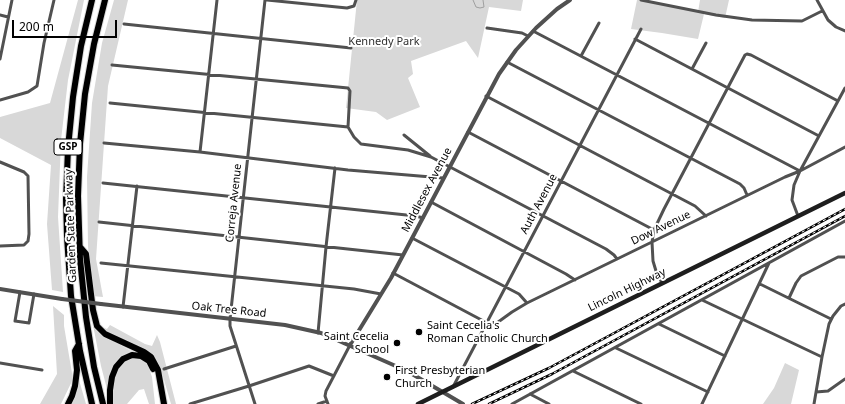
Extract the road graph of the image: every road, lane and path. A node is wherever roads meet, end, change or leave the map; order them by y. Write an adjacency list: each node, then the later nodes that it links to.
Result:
1 (12, 0): 15 (street)
2 (54, 0): 39 (street)
3 (87, 0): 13 (highway)
4 (92, 0): 13 (highway, Garden State Parkway / GSP)
5 (105, 0): 83 (highway, Garden State Parkway / GSP)
6 (217, 0): 22 (street)
7 (266, 0): 8 (street); 24 (street, Correja Avenue)
8 (356, 0)
9 (641, 0): 12 (street)
10 (817, 0): 12 (street)
11 (567, 1): 20 (street, Middlesex Avenue)
12 (822, 11): 21 (street)
13 (89, 12): 114 (highway, Garden State Parkway / GSP)
14 (0, 15): 15 (street)
15 (8, 17): 29 (street)
16 (599, 23): 28 (street)
17 (124, 24): 22 (street)
18 (487, 28): 23 (street)
19 (640, 29): 25 (street, Auth Avenue)
20 (533, 31): 23 (street, Middlesex Avenue); 28 (street)
21 (845, 31)
22 (213, 35): 24 (street); 34 (street)
23 (528, 36): 30 (street, Middlesex Avenue)
24 (261, 39): 27 (street); 35 (street, Correja Avenue)
25 (635, 39): 32 (street); 33 (street, Auth Avenue)
26 (706, 43): 32 (street)
27 (351, 48)
28 (581, 56): 33 (street)
29 (0, 58)
30 (507, 62): 38 (street, Middlesex Avenue); 42 (street)
31 (112, 65): 34 (street)
32 (692, 69): 36 (street)
33 (617, 74): 42 (street, Auth Avenue); 45 (street)
34 (209, 75): 35 (street); 43 (street)
35 (256, 79): 44 (street, Correja Avenue); 46 (street)
36 (727, 88): 40 (street); 45 (street); 49 (street)
37 (845, 88): 40 (street)
38 (486, 96): 47 (street, Middlesex Avenue); 51 (street)
39 (0, 100)
40 (838, 101): 49 (street)
41 (110, 103): 43 (street)
42 (598, 110): 51 (street, Auth Avenue); 56 (street)
43 (204, 113): 44 (street); 53 (street)
44 (252, 118): 46 (street); 55 (street, Correja Avenue)
45 (709, 123): 56 (street); 60 (street)
46 (348, 127): 54 (street)
47 (468, 132): 58 (street, Middlesex Avenue); 62 (street)
48 (404, 135): 54 (street)
49 (819, 136): 60 (street)
50 (104, 143): 53 (street)
51 (579, 145): 62 (street, Auth Avenue); 66 (street)
52 (845, 147): 60 (street, Dow Avenue)
53 (200, 152): 55 (street)
54 (431, 157): 58 (street)
55 (248, 158): 59 (street); 68 (street, Correja Avenue)
56 (690, 158): 66 (street); 67 (street)
57 (0, 162): 82 (street)
58 (450, 167): 61 (street, Middlesex Avenue); 71 (street)
59 (336, 168): 61 (street); 70 (street)
60 (800, 171): 67 (street, Dow Avenue); 73 (street)
61 (443, 178): 69 (street, Middlesex Avenue)
62 (561, 180): 71 (street, Auth Avenue); 78 (street)
63 (103, 183): 64 (street)
64 (137, 186): 68 (street); 77 (street)
65 (845, 193): 73 (main road, Lincoln Highway)
66 (671, 194): 72 (street); 78 (street)
67 (747, 195): 72 (street, Dow Avenue)
68 (244, 198): 70 (street); 79 (street, Correja Avenue)
69 (431, 202): 74 (street, Middlesex Avenue); 85 (street)
70 (331, 207): 74 (street); 84 (street)
71 (542, 216): 85 (street, Auth Avenue); 88 (street)
72 (706, 216): 81 (street, Dow Avenue)
73 (798, 216): 95 (main road, Lincoln Highway)
74 (423, 218): 80 (street, Middlesex Avenue)
75 (845, 221): 90 (street)
76 (99, 222): 77 (street)
77 (133, 226): 79 (street); 91 (street)
78 (654, 230): 81 (street)
79 (240, 238): 84 (street); 93 (street, Correja Avenue)
80 (412, 238): 86 (street, Middlesex Avenue); 98 (street)
81 (652, 242): 88 (street, Dow Avenue); 95 (street)
82 (0, 246)
83 (80, 246): 128 (highway); 137 (highway, Garden State Parkway / GSP)
84 (326, 247): 86 (street); 97 (street)
85 (524, 251): 94 (street); 98 (street, Auth Avenue)
86 (403, 255): 92 (street, Middlesex Avenue)
87 (845, 257): 103 (street)
88 (617, 259): 94 (street, Dow Avenue)
89 (101, 263): 91 (street)
90 (769, 263): 96 (street); 104 (street)
91 (129, 266): 93 (street); 107 (street)
92 (393, 273): 102 (street, Middlesex Avenue); 111 (street)
93 (235, 277): 97 (street); 109 (street, Correja Avenue)
94 (574, 280): 105 (street, Dow Avenue)
95 (662, 283): 127 (main road, Lincoln Highway)
96 (760, 284): 103 (street); 110 (street)
97 (322, 286): 102 (street); 113 (street)
98 (505, 287): 105 (street); 111 (street, Auth Avenue)
99 (0, 289): 100 (street, Oak Tree Road)
100 (20, 292): 101 (street, Oak Tree Road); 101 (street)
101 (34, 294): 107 (street, Oak Tree Road, bridge)
102 (381, 294): 115 (street, Middlesex Avenue)
103 (789, 298): 108 (street)
104 (702, 300): 110 (street); 112 (street)
105 (527, 303): 111 (street, Dow Avenue)
106 (845, 304): 108 (street)
107 (123, 307): 109 (street, Oak Tree Road)
108 (831, 318): 119 (street)
109 (230, 319): 113 (street, Oak Tree Road); 116 (street, Correja Avenue)
110 (743, 320): 118 (street); 119 (street)
111 (486, 322): 127 (street, Auth Avenue)
112 (659, 324): 117 (street); 118 (street)
113 (318, 333): 115 (street, Oak Tree Road)
114 (79, 344): 135 (highway); 136 (highway)
115 (350, 345): 124 (street, Middlesex Avenue); 129 (street, Oak Tree Road)
116 (236, 346): 121 (street); 126 (street, Correja Avenue)
117 (616, 348): 123 (street); 130 (street)
118 (725, 356): 130 (street)
119 (822, 357): 131 (street)
120 (0, 363): 122 (street)
121 (164, 369)
122 (42, 370)
123 (573, 371): 132 (street); 147 (street)
124 (334, 376): 126 (street); 134 (street, Middlesex Avenue)
125 (845, 379): 131 (street)
126 (250, 386): 140 (street); 141 (street, Correja Avenue)
127 (453, 387): 129 (main road, Lincoln Highway)
128 (160, 388): 138 (highway); 139 (highway)
129 (443, 392): 143 (main road, Lincoln Highway); 144 (street, Oak Tree Road)
130 (708, 392): 148 (street)
131 (816, 392): 133 (street)
132 (530, 394): 145 (street); 146 (street)
133 (814, 402)
134 (327, 403): 142 (street)
135 (68, 404)
136 (92, 404)
137 (103, 404)
138 (110, 404)
139 (164, 404)
140 (190, 404)
141 (255, 404)
142 (318, 404)
143 (418, 404)
144 (463, 404)
145 (512, 404)
146 (549, 404)
147 (641, 404)
148 (702, 404)

